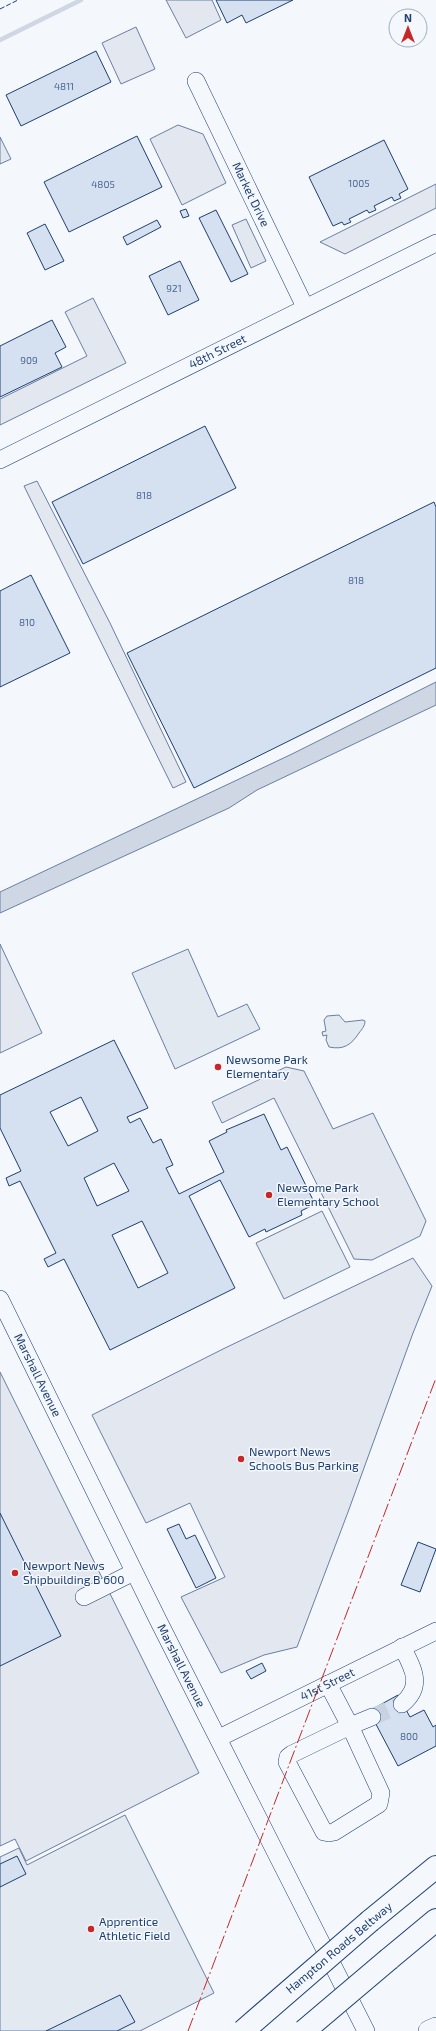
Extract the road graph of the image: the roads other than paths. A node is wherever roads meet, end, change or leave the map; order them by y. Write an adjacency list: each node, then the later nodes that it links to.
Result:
1 (196, 82): 3 (street, Market Drive)
2 (436, 243): 3 (street, 48th Street)
3 (306, 307): 4 (street, 48th Street)
4 (0, 460)
5 (0, 1299): 6 (street, Marshall Avenue)
6 (134, 1572): 7 (street); 14 (street, Marshall Avenue)
7 (84, 1597)
8 (436, 1631): 9 (street, 41st Street)
9 (402, 1647): 10 (street, 41st Street); 11 (street)
10 (328, 1684): 13 (street); 14 (street, 41st Street)
11 (402, 1704)
12 (372, 1717): 13 (street)
13 (350, 1726): 13 (street)
14 (219, 1738): 20 (street, Marshall Avenue)
15 (436, 1867): 18 (highway, Hampton Roads Beltway, bridge)
16 (436, 1920): 19 (highway, bridge)
17 (436, 2028): 21 (main road)
18 (243, 2031)
19 (304, 2031)
20 (366, 2031)
21 (429, 2031)

